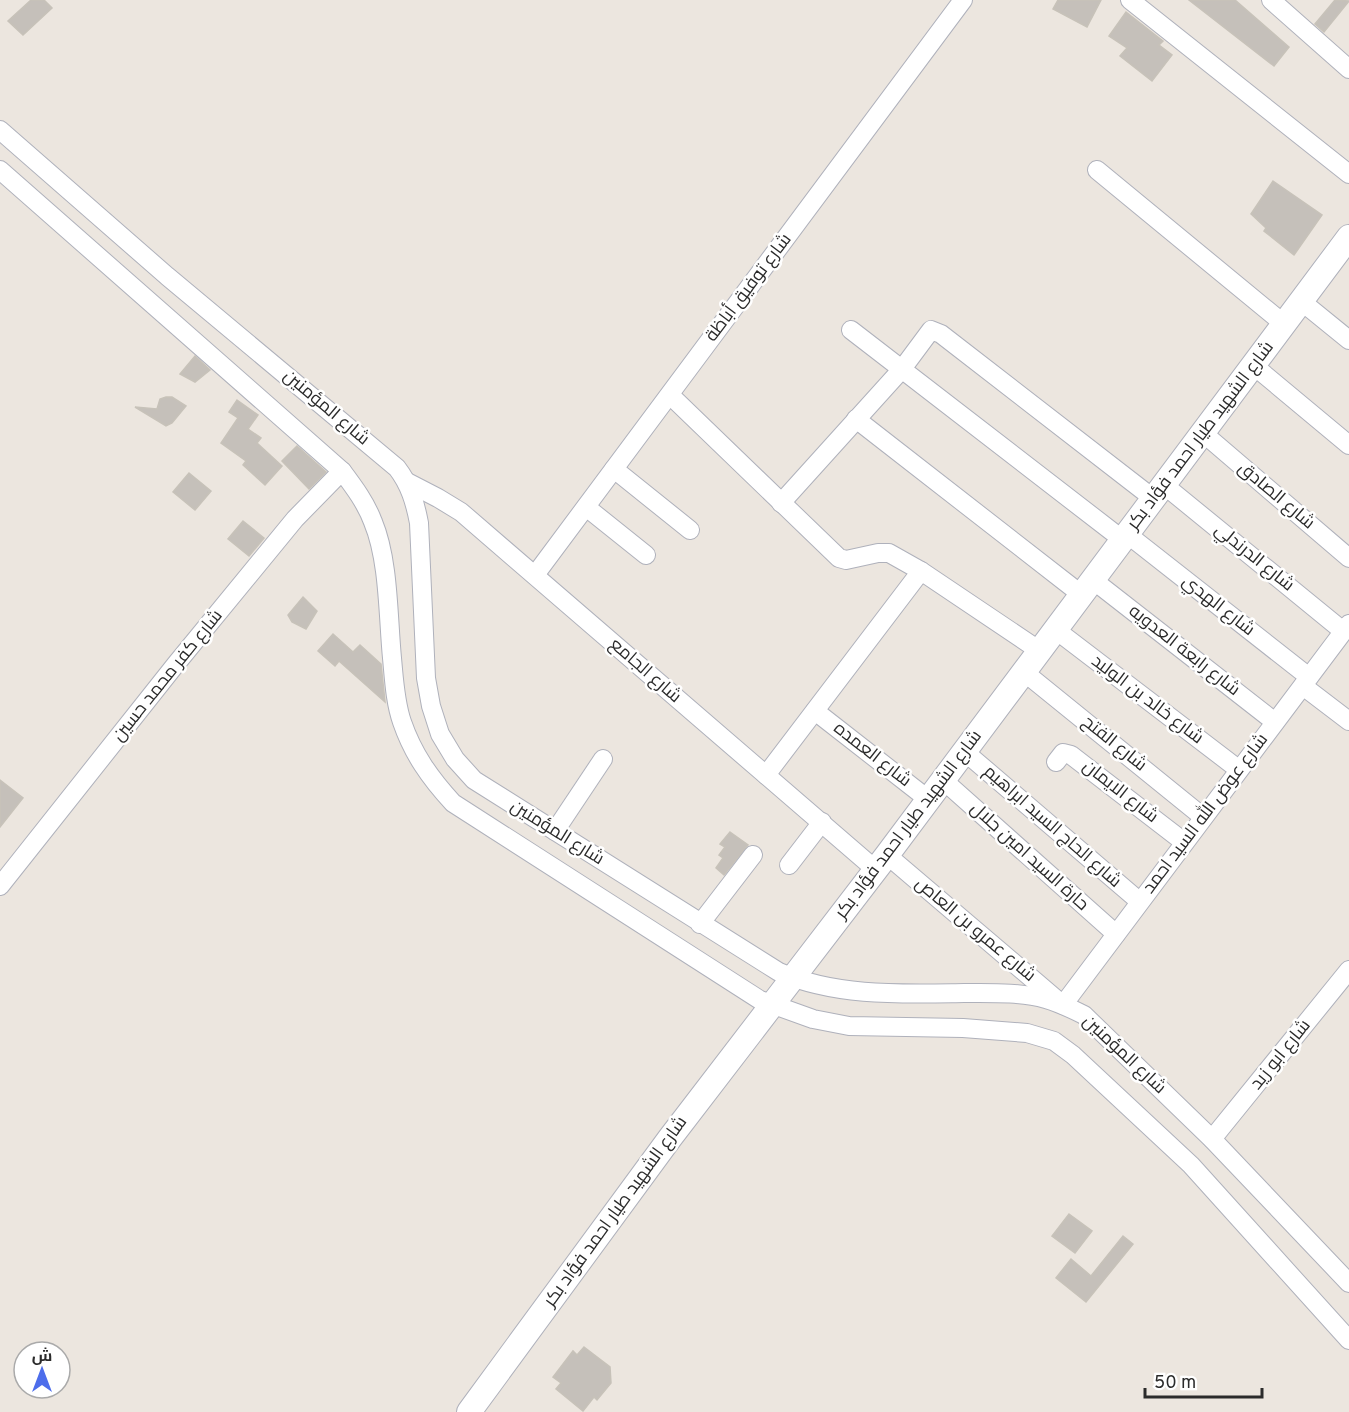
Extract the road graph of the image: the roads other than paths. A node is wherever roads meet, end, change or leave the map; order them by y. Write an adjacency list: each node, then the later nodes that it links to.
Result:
1 (963, 0): 16 (street, شارع توفيق أباظة)
2 (1130, 0): 8 (street)
3 (1270, 0): 4 (street)
4 (1349, 69)
5 (0, 130): 22 (street, شارع المؤمنين)
6 (0, 170): 21 (street, شارع المؤمنين)
7 (1097, 170): 11 (street)
8 (1349, 174)
9 (1346, 249): 10 (street, شارع الشهيد طيار احمد فؤاد بكر)
10 (1301, 301): 11 (street, شارع الشهيد طيار احمد فؤاد بكر); 13 (street)
11 (1284, 324): 14 (street, شارع الشهيد طيار احمد فؤاد بكر)
12 (851, 330): 15 (street, شارع الهدي)
13 (1349, 340)
14 (1253, 365): 18 (street, شارع الشهيد طيار احمد فؤاد بكر); 19 (street)
15 (902, 369): 17 (street, شارع الدرندلي); 23 (street, شارع الدرندلي); 27 (street, شارع الهدي)
16 (670, 395): 20 (street, شارع توفيق أباظة); 24 (street)
17 (856, 419): 24 (street, شارع الدرندلي); 32 (street, شارع رابعة العدويه)
18 (1203, 433): 23 (street, شارع الشهيد طيار احمد فؤاد بكر); 29 (street, شارع الصادق)
19 (1349, 445)
20 (614, 469): 25 (street, شارع توفيق أباظة); 26 (street)
21 (342, 471): 55 (street, شارع كفر محمد حسين); 61 (street, شارع المؤمنين)
22 (407, 482): 31 (street, شارع الجامع); 50 (street, شارع المؤمنين)
23 (1159, 492): 27 (street, شارع الشهيد طيار احمد فؤاد بكر); 33 (street, شارع الدرندلي)
24 (781, 503): 30 (street)
25 (586, 507): 28 (street); 31 (street, شارع توفيق أباظة)
26 (690, 530)
27 (1125, 537): 32 (street, شارع الشهيد طيار احمد فؤاد بكر); 37 (street, شارع الهدي)
28 (646, 555)
29 (1349, 558)
30 (921, 571): 35 (street); 38 (street)
31 (535, 575): 45 (street, شارع الجامع)
32 (1087, 588): 34 (street, شارع الشهيد طيار احمد فؤاد بكر); 40 (street, شارع رابعة العدويه)
33 (1346, 627): 37 (street, شارع عوض الله السيد احمد)
34 (1056, 630): 35 (street, شارع الشهيد طيار احمد فؤاد بكر); 44 (street, شارع خالد بن الوليد)
35 (1040, 651): 36 (street, شارع الشهيد طيار احمد فؤاد بكر)
36 (1024, 672): 41 (street, شارع الشهيد طيار احمد فؤاد بكر); 48 (street, شارع الفتح)
37 (1306, 682): 39 (street, شارع الهدي); 40 (street, شارع عوض الله السيد احمد)
38 (815, 711): 45 (street); 47 (street, شارع العمده)
39 (1349, 721)
40 (1275, 722): 44 (street, شارع عوض الله السيد احمد)
41 (964, 752): 46 (street, شارع الشهيد طيار احمد فؤاد بكر); 56 (street, شارع الحاج السيد ابراهيم)
42 (603, 759): 50 (street)
43 (1056, 762): 51 (street, شارع الايمان)
44 (1238, 770): 48 (street, شارع عوض الله السيد احمد)
45 (766, 775): 49 (street, شارع الجامع)
46 (943, 780): 47 (street, شارع الشهيد طيار احمد فؤاد بكر); 58 (street, حارة السيد امين جلال)
47 (929, 800): 53 (street, شارع الشهيد طيار احمد فؤاد بكر)
48 (1203, 817): 51 (street, شارع عوض الله السيد احمد)
49 (822, 822): 53 (street, شارع الجامع); 54 (street)
50 (555, 831): 57 (street, شارع المؤمنين)
51 (1184, 842): 56 (street, شارع عوض الله السيد احمد)
52 (753, 855): 57 (street)
53 (882, 862): 60 (street, شارع الشهيد طيار احمد فؤاد بكر); 62 (street, شارع عمرو بن العاص)
54 (789, 865)
55 (0, 886)
56 (1139, 901): 58 (street, شارع عوض الله السيد احمد)
57 (700, 924): 60 (street, شارع المؤمنين)
58 (1116, 934): 62 (street, شارع عوض الله السيد احمد)
59 (1349, 970): 63 (street, شارع ابو زيد)
60 (792, 978): 61 (street, شارع الشهيد طيار احمد فؤاد بكر); 62 (street, شارع المؤمنين)
61 (771, 1005): 65 (street, شارع المؤمنين); 66 (street, شارع الشهيد طيار احمد فؤاد بكر)
62 (1063, 1005): 63 (street, شارع المؤمنين)
63 (1212, 1139): 64 (street, شارع المؤمنين)
64 (1349, 1283)
65 (1349, 1340)
66 (469, 1412)

